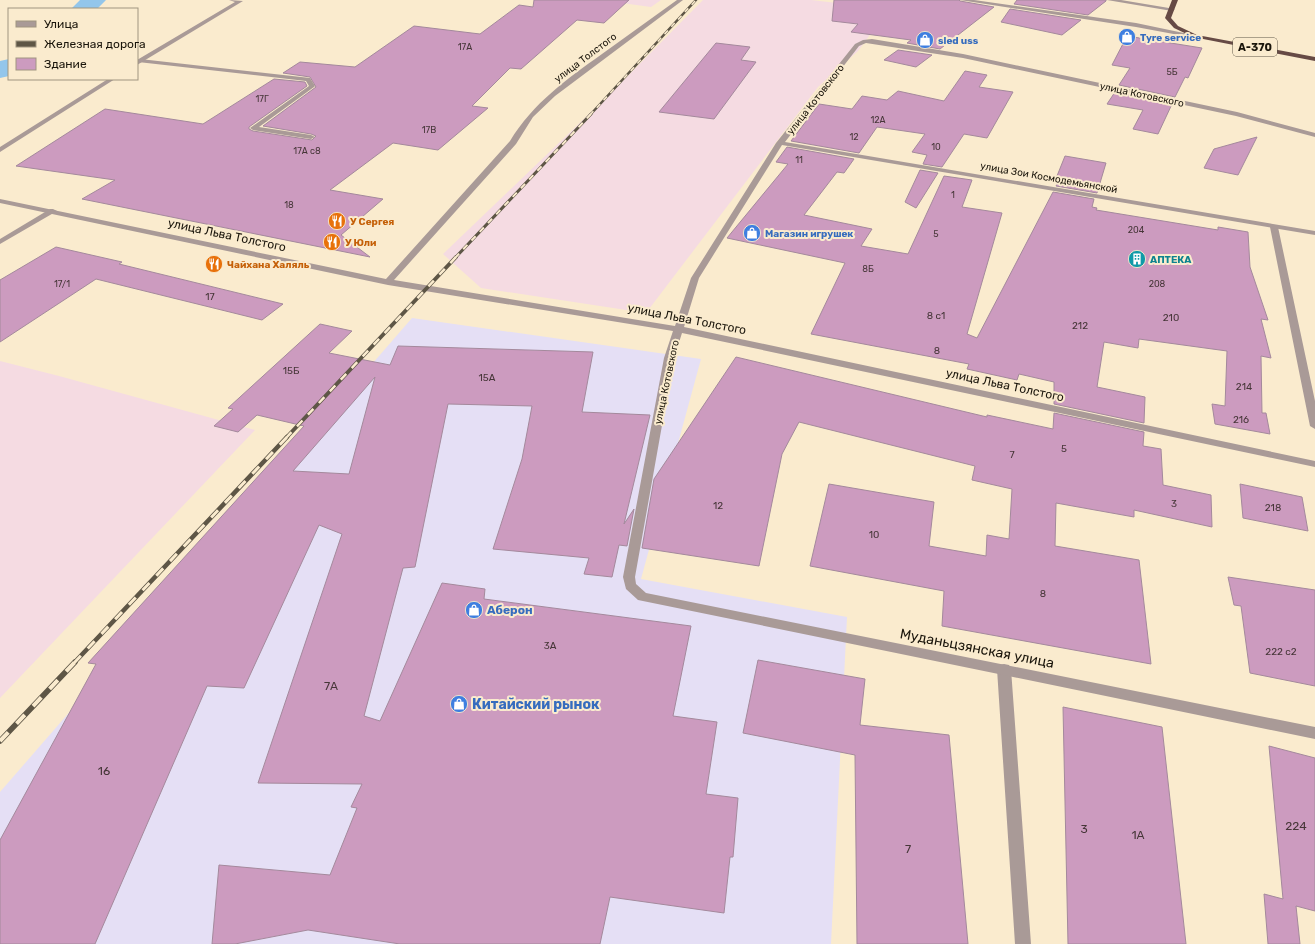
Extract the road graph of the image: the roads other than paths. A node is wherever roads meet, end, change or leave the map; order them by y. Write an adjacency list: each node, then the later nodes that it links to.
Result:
1 (232, 0): 6 (street)
2 (680, 0): 21 (street, улица Толстого)
3 (963, 0): 8 (street)
4 (1110, 0): 7 (street)
5 (1175, 0): 7 (highway, А-370)
6 (241, 1): 10 (street)
7 (1172, 10): 8 (highway, А-370)
8 (1196, 36): 9 (highway, А-370)
9 (1315, 59)
10 (139, 62): 13 (street)
11 (110, 80): 15 (street)
12 (1315, 135): 14 (street, улица Котовского)
13 (311, 137)
14 (780, 143): 18 (street, улица Зои Космодемьянской); 22 (street, улица Котовского)
15 (0, 150)
16 (0, 201): 17 (street, улица Льва Толстого)
17 (53, 211): 20 (street); 21 (street, улица Льва Толстого)
18 (1274, 226): 19 (street, улица Зои Космодемьянской); 23 (street)
19 (1315, 233)
20 (0, 242)
21 (388, 282): 22 (street, улица Льва Толстого)
22 (678, 329): 24 (street, улица Льва Толстого); 25 (street, улица Котовского)
23 (1315, 426)
24 (1315, 464)
25 (634, 590): 26 (street, Муданьцзянская улица)
26 (1004, 669): 27 (street, Муданьцзянская улица); 28 (street)
27 (1315, 733)
28 (1023, 944)

